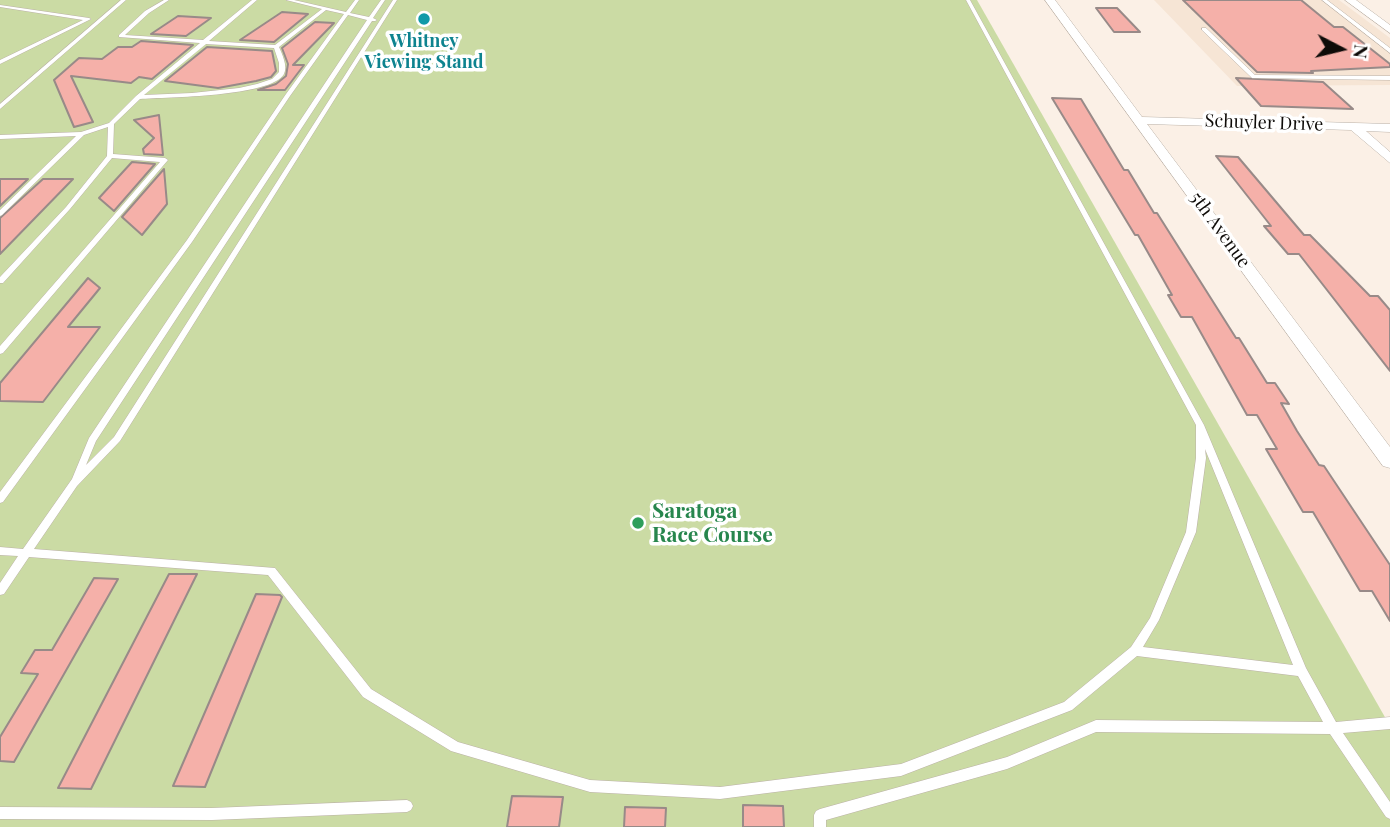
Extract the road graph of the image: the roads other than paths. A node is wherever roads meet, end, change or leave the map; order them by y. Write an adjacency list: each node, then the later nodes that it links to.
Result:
1 (124, 0): 27 (lane)
2 (167, 0): 19 (lane)
3 (255, 0): 19 (lane)
4 (288, 0): 13 (lane)
5 (357, 0): 14 (lane)
6 (383, 0): 15 (lane)
7 (395, 0): 16 (lane)
8 (968, 0): 41 (lane)
9 (1051, 0): 28 (street, 5th Avenue)
10 (1324, 0): 21 (lane)
11 (1350, 0): 18 (street)
12 (0, 6): 22 (lane)
13 (325, 9): 14 (lane); 20 (lane)
14 (347, 14): 15 (lane); 44 (lane)
15 (370, 19): 16 (lane); 25 (lane)
16 (382, 22): 26 (lane)
17 (1204, 29): 23 (lane)
18 (1390, 30)
19 (203, 42): 20 (lane); 24 (lane)
20 (276, 47): 24 (lane)
21 (1390, 51)
22 (0, 62)
23 (1390, 78)
24 (138, 97): 29 (lane)
25 (314, 104): 26 (lane); 36 (lane)
26 (329, 104): 37 (lane)
27 (0, 107)
28 (1139, 120): 30 (street, Schuyler Drive); 42 (street, 5th Avenue)
29 (111, 124): 32 (lane); 34 (lane)
30 (1354, 127): 31 (street, Schuyler Drive); 35 (street)
31 (1390, 128)
32 (82, 134): 33 (lane); 38 (lane)
33 (0, 137)
34 (110, 156): 39 (lane); 40 (lane)
35 (1390, 159)
36 (243, 212): 37 (lane); 43 (lane)
37 (261, 212): 43 (lane)
38 (0, 214)
39 (0, 281)
40 (0, 351)
41 (1200, 425): 48 (lane); 49 (lane)
42 (1390, 461)
43 (74, 483): 46 (lane)
44 (0, 499)
45 (0, 551): 46 (lane)
46 (26, 553): 47 (lane); 48 (lane)
47 (0, 591)
48 (1135, 651): 49 (lane)
49 (1301, 671): 51 (lane)
50 (1390, 723): 51 (lane)
51 (1333, 729): 54 (lane); 55 (lane)
52 (407, 806): 53 (lane)
53 (0, 813)
54 (1390, 813)
55 (820, 827)

